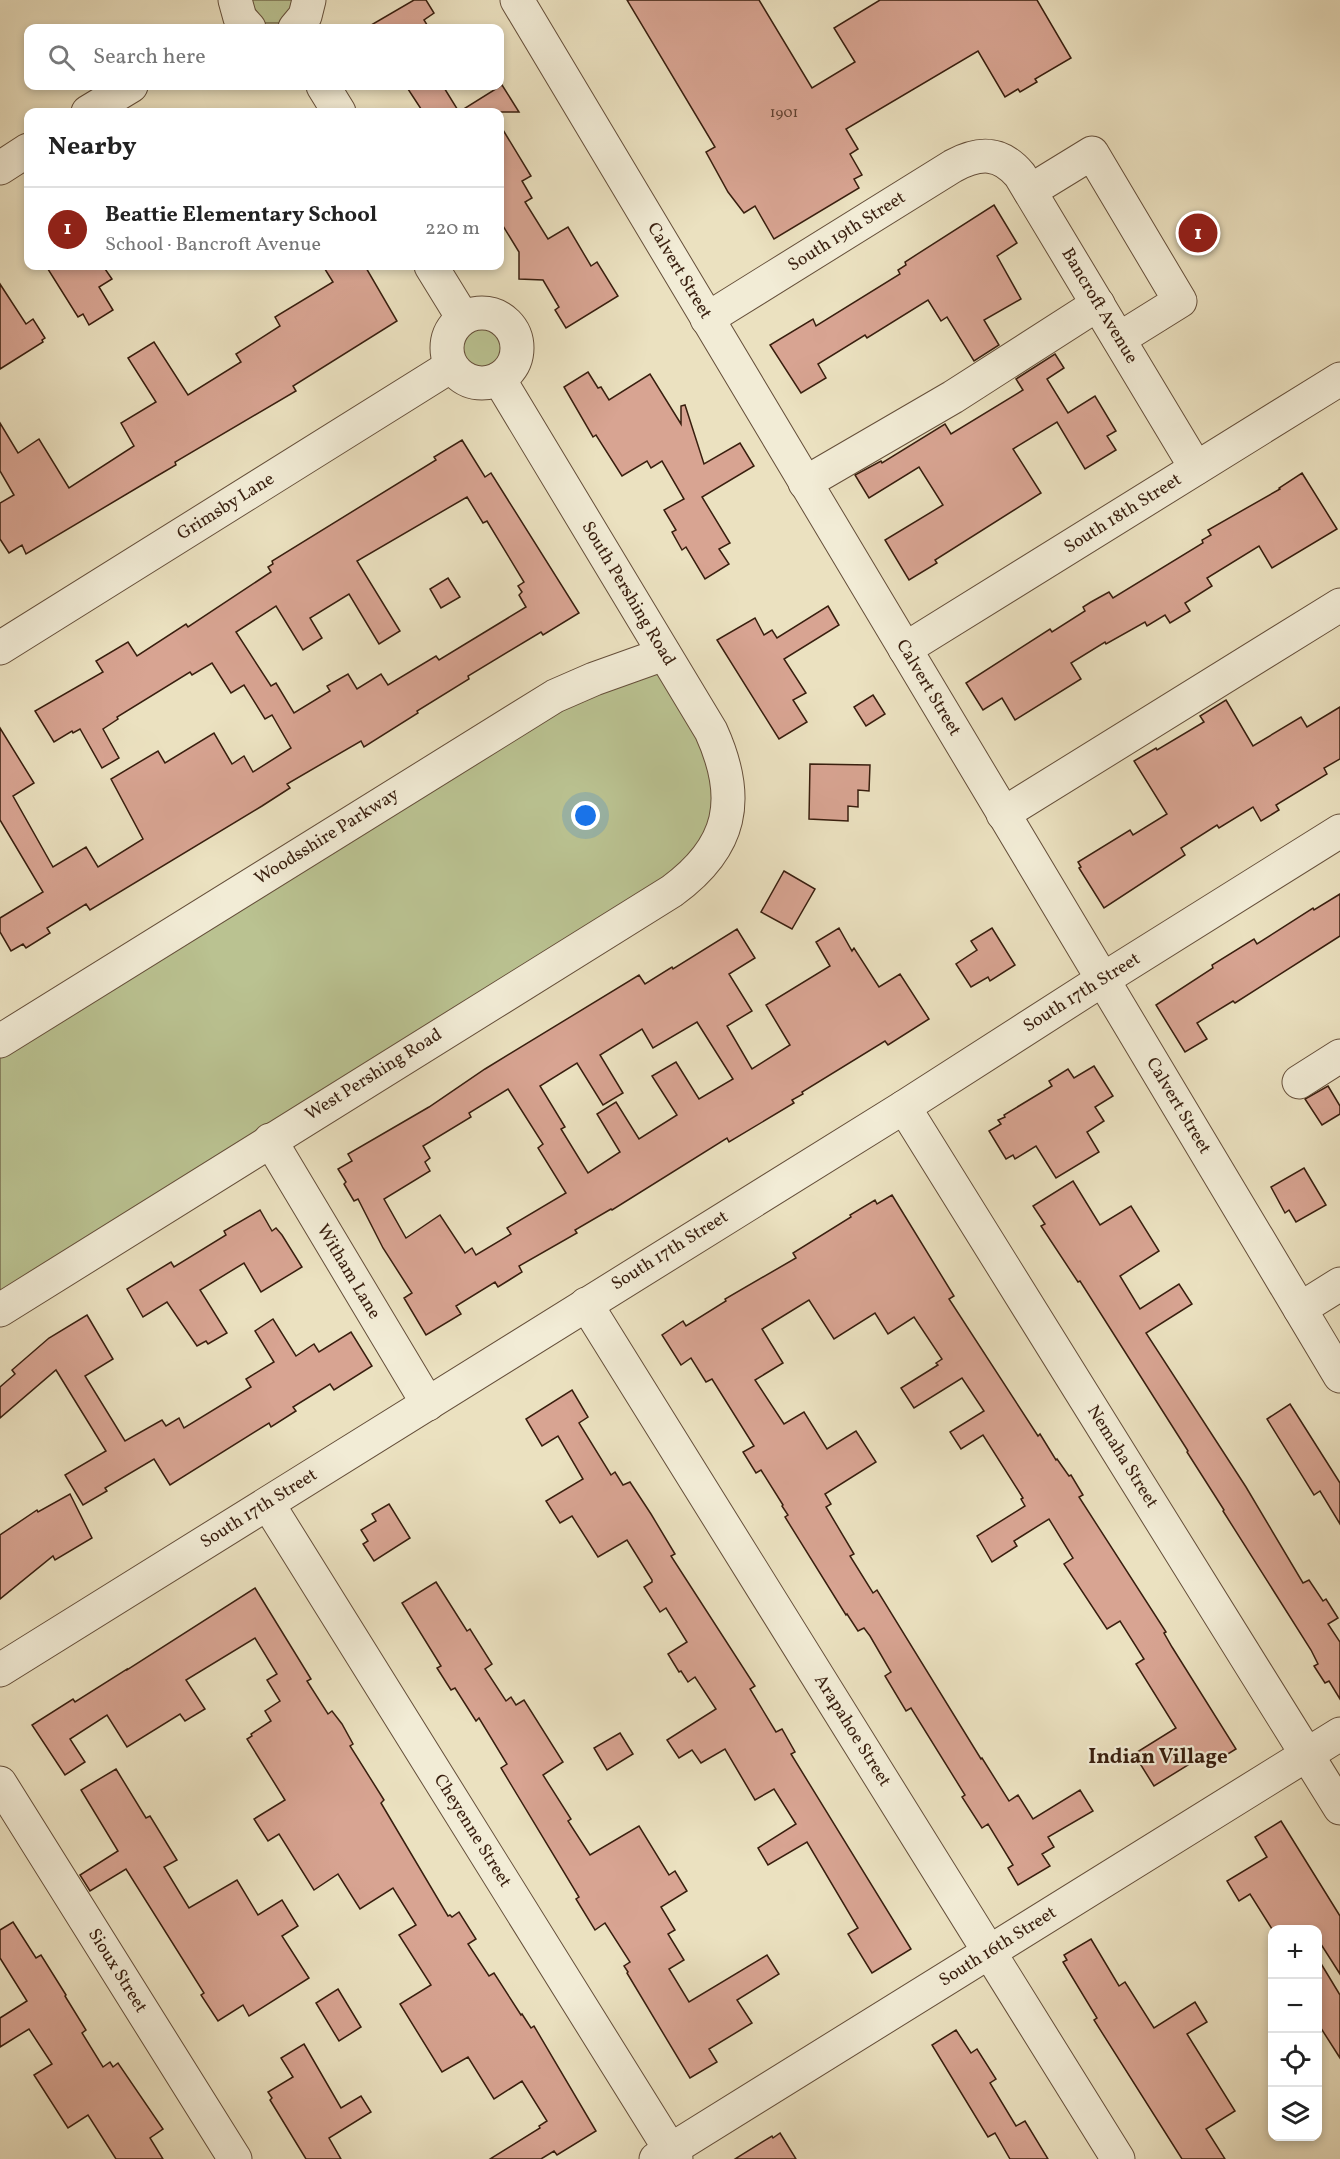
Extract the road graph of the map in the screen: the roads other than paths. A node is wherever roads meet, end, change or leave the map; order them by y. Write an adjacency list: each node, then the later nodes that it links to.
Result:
1 (309, 0): 3 (street)
2 (518, 0): 15 (street, Calvert Street)
3 (298, 24)
4 (124, 90): 6 (street)
5 (325, 90): 7 (street)
6 (95, 108)
7 (337, 108)
8 (24, 153): 10 (street)
9 (990, 156): 11 (street, Bancroft Avenue); 15 (street, South 19th Street)
10 (0, 168)
11 (1030, 191): 13 (street, Bancroft Avenue); 16 (street)
12 (433, 270): 14 (street)
13 (1098, 304): 16 (street, Bancroft Avenue); 21 (street)
14 (463, 318): 17 (street); 19 (street)
15 (708, 319): 21 (street, Calvert Street)
16 (1119, 339): 20 (street, Bancroft Avenue)
17 (451, 366): 19 (street); 23 (street, Grimsby Lane)
18 (1340, 378): 20 (street, South 18th Street)
19 (499, 379): 25 (street, South Pershing Road)
20 (1197, 468): 24 (street, South 18th Street)
21 (805, 483): 24 (street, Calvert Street)
22 (1340, 605): 26 (street)
23 (0, 648)
24 (905, 649): 26 (street, Calvert Street)
25 (664, 654): 27 (street, South Pershing Road); 30 (street, Woodsshire Parkway)
26 (1003, 814): 29 (street, Calvert Street)
27 (726, 820): 34 (street, West Pershing Road)
28 (1340, 831): 29 (street, South 17th Street)
29 (1102, 980): 33 (street, South 17th Street); 38 (street, Calvert Street)
30 (0, 1041)
31 (1340, 1056): 32 (street)
32 (1299, 1082)
33 (904, 1107): 36 (street, South 17th Street); 44 (street, Nemaha Street)
34 (270, 1140): 37 (street, West Pershing Road); 40 (street, Witham Lane)
35 (1340, 1284): 38 (street)
36 (586, 1304): 40 (street, South 17th Street); 47 (street, Arapahoe Street)
37 (0, 1310)
38 (1300, 1310): 39 (street, Calvert Street)
39 (1340, 1376)
40 (428, 1404): 41 (street, South 17th Street)
41 (268, 1504): 42 (street, South 17th Street); 48 (street, Cheyenne Street)
42 (0, 1670)
43 (1340, 1734): 44 (street, South 16th Street)
44 (1307, 1755): 46 (street, Nemaha Street); 47 (street, South 16th Street)
45 (0, 1783): 49 (street, Sioux Street)
46 (1340, 1808)
47 (989, 1952): 48 (street, South 16th Street); 50 (street, Arapahoe Street)
48 (668, 2156)
49 (235, 2159)
50 (1118, 2159)

